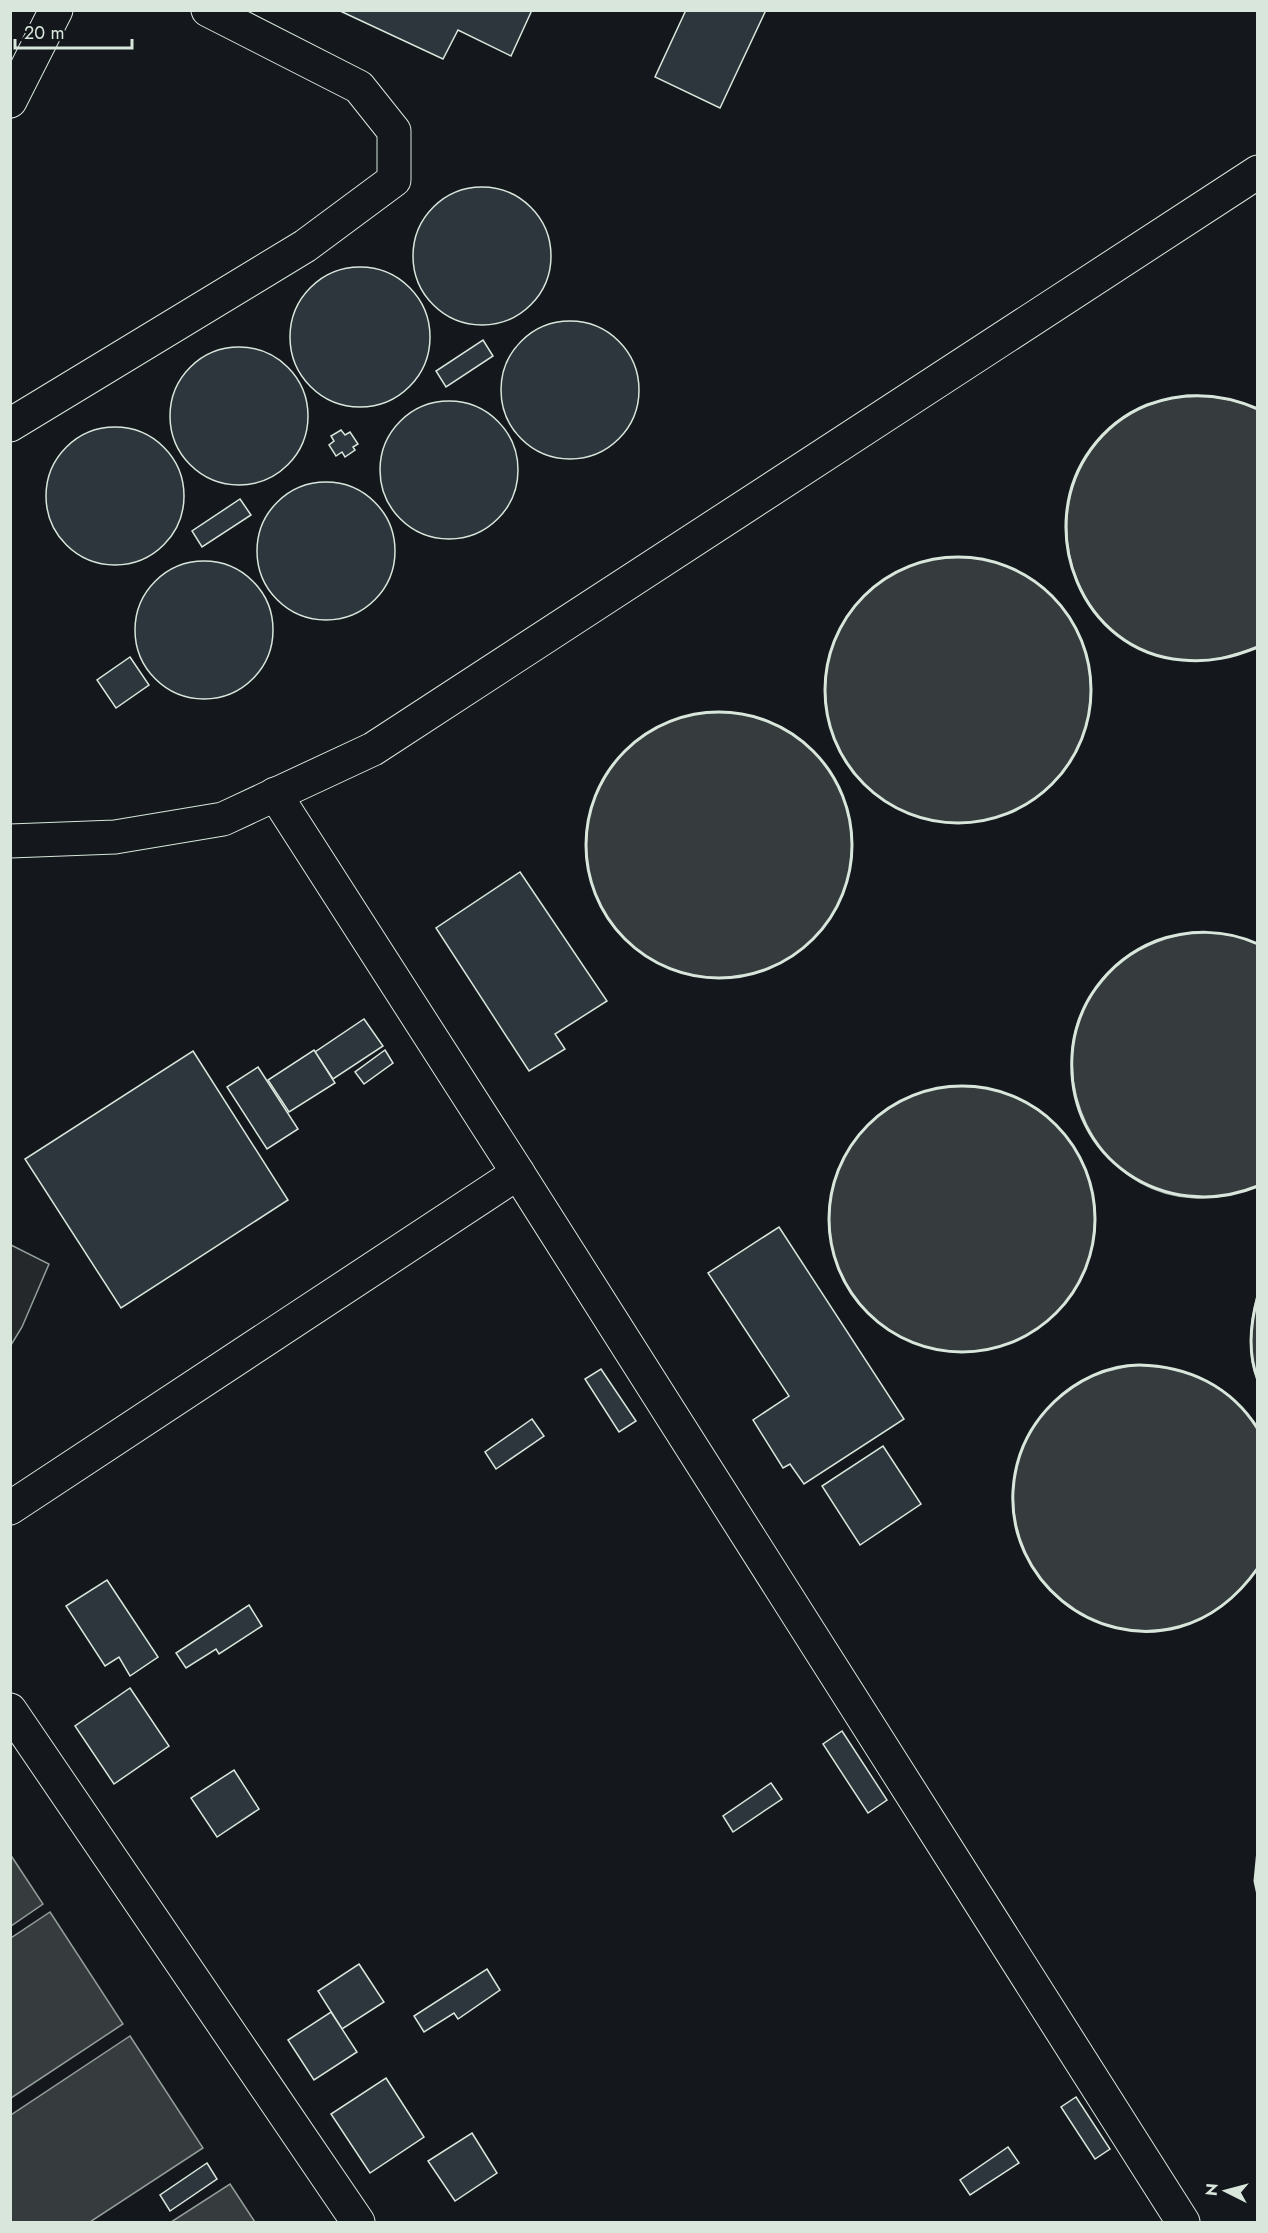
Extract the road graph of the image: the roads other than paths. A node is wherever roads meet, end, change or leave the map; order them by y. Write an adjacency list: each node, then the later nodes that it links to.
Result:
1 (56, 10): 3 (lane)
2 (208, 10): 5 (lane)
3 (10, 101)
4 (1257, 172): 6 (lane)
5 (10, 425)
6 (275, 794): 7 (lane); 8 (lane)
7 (10, 841)
8 (518, 1173): 9 (lane); 12 (lane)
9 (10, 1508)
10 (10, 1710): 11 (lane)
11 (358, 2223)
12 (1183, 2223)

